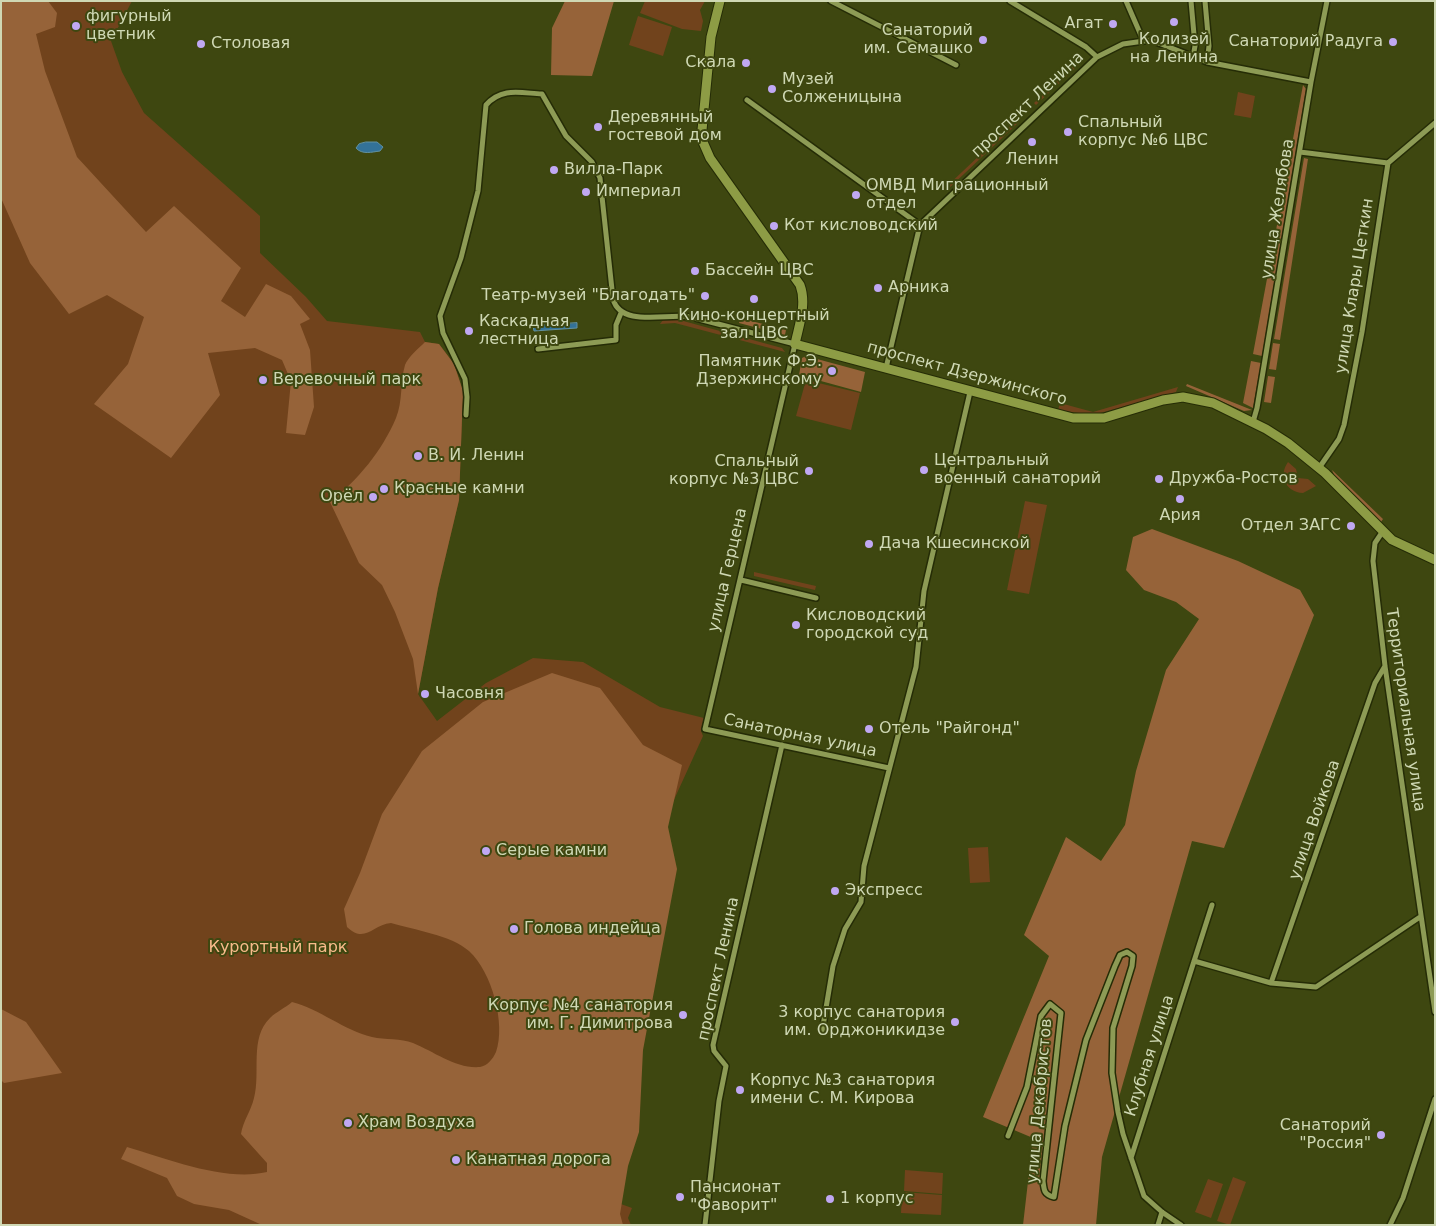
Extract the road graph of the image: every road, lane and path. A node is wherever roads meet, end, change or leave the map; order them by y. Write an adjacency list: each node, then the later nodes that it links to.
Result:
1 (720, 1): 20 (main road, улица Герцена)
2 (831, 1): 12 (street)
3 (1010, 1): 9 (street)
4 (1126, 1): 8 (street)
5 (1191, 1): 10 (street)
6 (1205, 1): 11 (street)
7 (1327, 1): 13 (street, улица Желябова)
8 (1143, 40): 9 (street, проспект Ленина); 10 (street, проспект Ленина)
9 (1097, 57): 18 (street, проспект Ленина)
10 (1193, 57): 11 (street, проспект Ленина)
11 (1206, 62): 13 (street, проспект Ленина)
12 (956, 65)
13 (1311, 82): 16 (street, улица Желябова)
14 (747, 100): 18 (street)
15 (1435, 122): 17 (street)
16 (1300, 152): 17 (street); 25 (street, улица Желябова)
17 (1388, 163): 26 (street, улица Клары Цеткин)
18 (920, 225): 22 (street)
19 (621, 313): 20 (street, проспект Дзержинского); 21 (street); 24 (street)
20 (795, 344): 22 (main road, проспект Дзержинского); 29 (street, улица Герцена)
21 (538, 349)
22 (886, 368): 23 (main road, проспект Дзержинского)
23 (970, 392): 25 (main road, проспект Дзержинского); 34 (street)
24 (466, 415)
25 (1253, 422): 26 (main road, проспект Дзержинского)
26 (1319, 468): 27 (main road, проспект Дзержинского)
27 (1383, 531): 28 (main road, проспект Дзержинского); 31 (street, Территориальная улица)
28 (1435, 560)
29 (741, 580): 30 (street); 32 (street, улица Герцена)
30 (816, 598)
31 (1385, 666): 36 (street, Территориальная улица); 38 (street, улица Войкова)
32 (705, 729): 33 (street, Санаторная улица)
33 (782, 746): 34 (street, Санаторная улица); 45 (street, проспект Ленина)
34 (889, 768): 40 (street)
35 (1212, 904): 37 (street, Клубная улица)
36 (1420, 917): 38 (street); 39 (street, Территориальная улица)
37 (1194, 962): 38 (street); 43 (street, Клубная улица)
38 (1271, 983)
39 (1435, 1012)
40 (822, 1032)
41 (1435, 1099): 48 (street)
42 (1008, 1136): 43 (street, улица Декабристов)
43 (1131, 1159): 44 (street, улица Декабристов)
44 (1162, 1212): 46 (street); 47 (street, улица Декабристов)
45 (704, 1225)
46 (1158, 1225)
47 (1181, 1225)
48 (1390, 1225)

